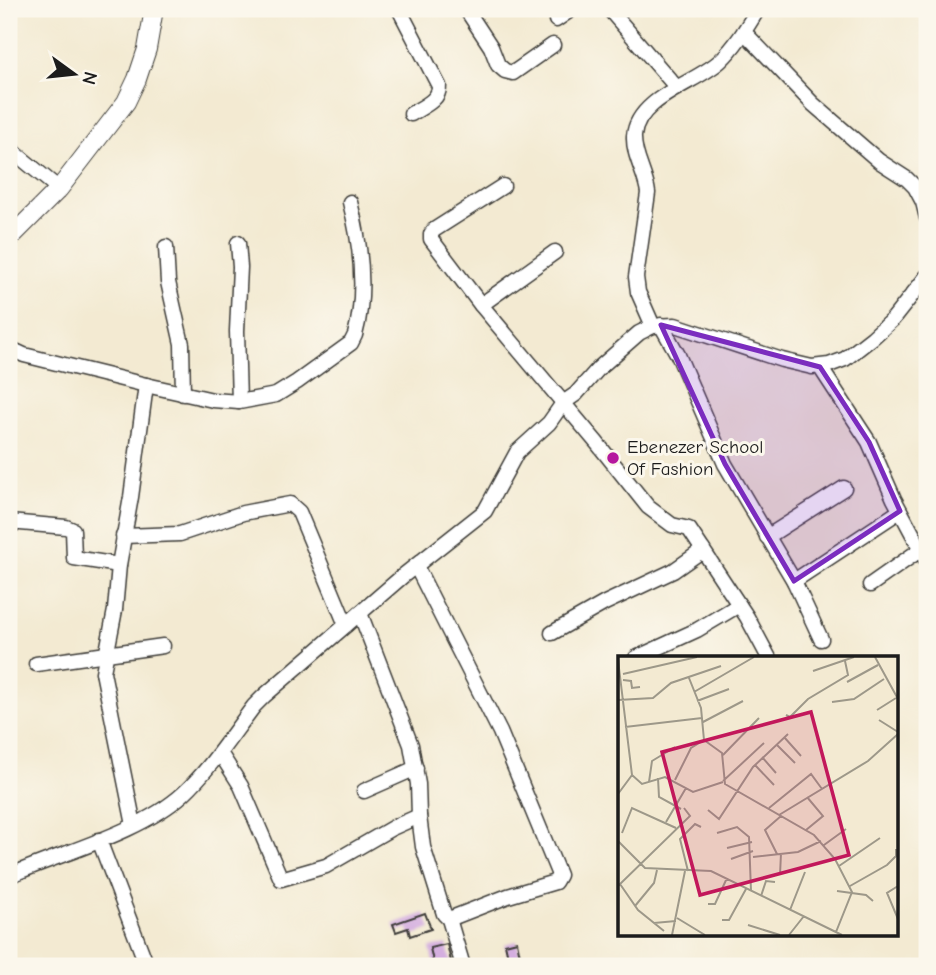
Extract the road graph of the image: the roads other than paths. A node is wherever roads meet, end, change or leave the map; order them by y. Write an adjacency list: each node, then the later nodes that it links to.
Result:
1 (154, 9): 14 (street)
2 (399, 9): 11 (street)
3 (466, 9): 9 (street)
4 (572, 9): 7 (street)
5 (609, 9): 10 (street)
6 (758, 9): 8 (street)
7 (555, 20)
8 (744, 32): 10 (street); 16 (street)
9 (553, 45)
10 (677, 88): 23 (street)
11 (411, 114)
12 (9, 148): 14 (street)
13 (503, 186): 22 (street)
14 (58, 189): 17 (street)
15 (350, 202): 28 (street)
16 (927, 218)
17 (9, 239)
18 (239, 243): 28 (street)
19 (166, 247): 27 (street)
20 (555, 252): 22 (street)
21 (927, 276): 25 (street)
22 (481, 305): 29 (street)
23 (657, 325): 25 (street); 29 (street); 34 (street)
24 (9, 348): 26 (street)
25 (820, 367): 31 (street)
26 (145, 385): 27 (street); 33 (street)
27 (183, 394): 28 (street)
28 (239, 402)
29 (563, 403): 35 (street); 38 (street)
30 (844, 488): 34 (street)
31 (900, 511): 36 (street); 39 (street)
32 (9, 522): 37 (street)
33 (123, 536): 37 (street); 43 (street)
34 (766, 537): 39 (street)
35 (703, 550): 41 (street); 44 (street)
36 (924, 556): 40 (street)
37 (119, 565): 47 (street)
38 (416, 566): 42 (street); 58 (street)
39 (794, 581): 45 (street)
40 (870, 585)
41 (739, 605): 48 (street); 49 (street)
42 (360, 612): 43 (street); 52 (street)
43 (346, 625): 51 (street)
44 (552, 633)
45 (821, 639)
46 (163, 646): 47 (street)
47 (108, 652): 50 (street); 55 (street)
48 (640, 656)
49 (765, 656)
50 (36, 664)
51 (220, 753): 54 (street); 55 (street)
52 (416, 768): 53 (street); 54 (street)
53 (364, 791)
54 (419, 816): 58 (street)
55 (134, 825): 56 (street)
56 (99, 840): 57 (street); 59 (street)
57 (9, 876)
58 (449, 919): 60 (street)
59 (147, 966)
60 (463, 966)

